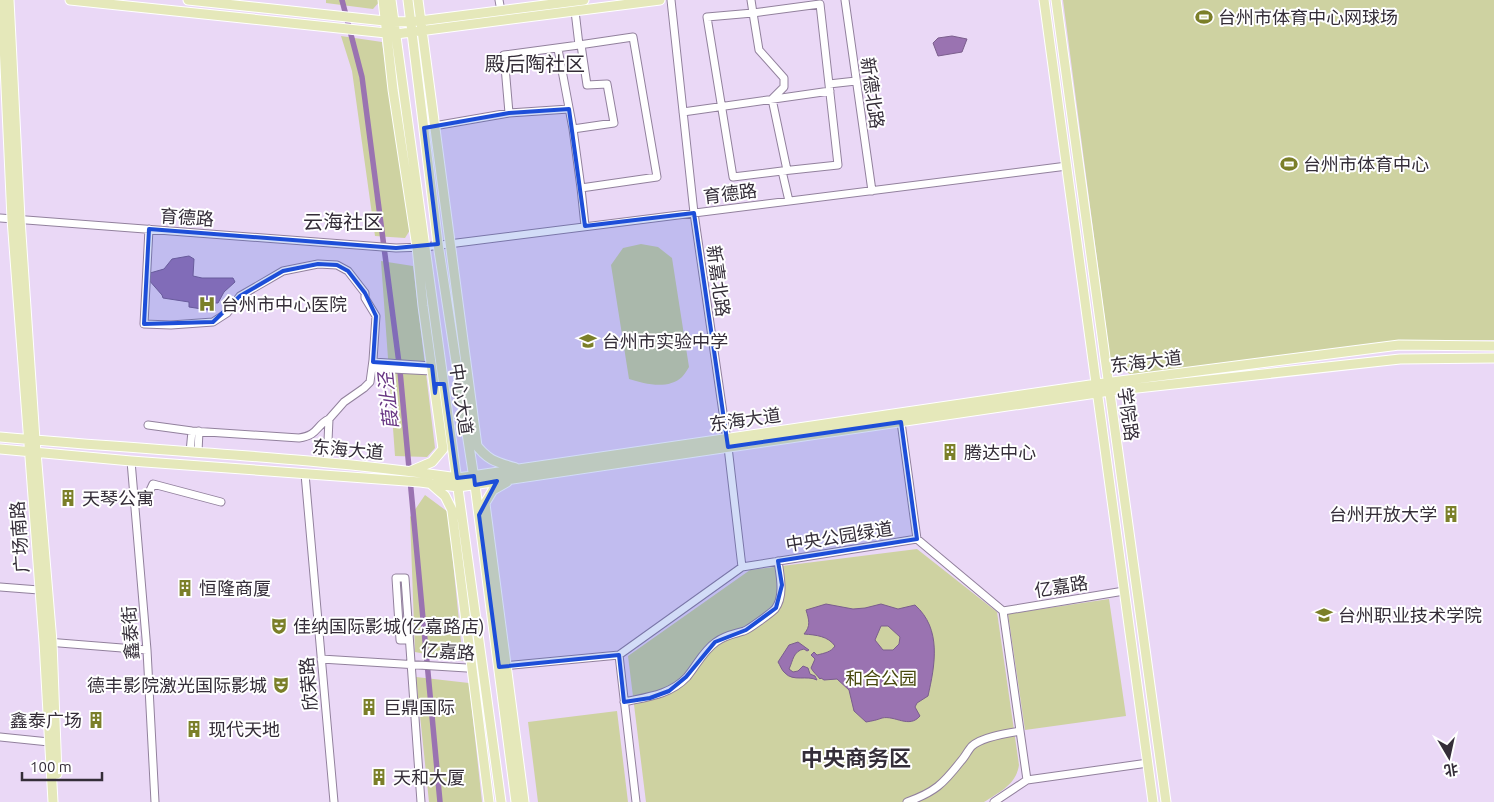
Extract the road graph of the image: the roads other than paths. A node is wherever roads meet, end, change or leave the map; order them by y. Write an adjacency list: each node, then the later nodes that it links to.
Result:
1 (2, 0): 48 (main road, 广场南路)
2 (9, 0): 48 (main road, 广场南路)
3 (70, 0): 25 (main road)
4 (188, 0): 21 (main road)
5 (383, 0): 21 (main road)
6 (391, 0): 21 (main road, 中心大道)
7 (408, 0): 22 (main road, 中心大道)
8 (418, 0): 20 (main road)
9 (499, 0): 17 (street)
10 (584, 0): 17 (main road)
11 (660, 0): 18 (main road)
12 (671, 0): 33 (street, 新嘉北路)
13 (751, 0): 19 (street)
14 (845, 0): 28 (street, 新德北路)
15 (1044, 0): 41 (main road, 学院路)
16 (1056, 0): 60 (main road, 学院路)
17 (501, 11): 20 (main road)
18 (575, 11): 23 (main road); 26 (street)
19 (752, 13): 29 (street); 30 (street); 31 (street)
20 (420, 21): 22 (main road); 23 (main road)
21 (390, 22): 22 (main road); 25 (main road, 中心大道)
22 (410, 22): 24 (main road, 中心大道)
23 (422, 31): 24 (main road); 35 (main road)
24 (412, 32): 25 (main road); 37 (main road, 中心大道)
25 (392, 34): 38 (main road); 40 (main road, 中心大道)
26 (580, 45): 27 (street); 36 (street); 43 (street)
27 (558, 49): 32 (street); 34 (street)
28 (856, 81): 29 (street); 44 (street, 新德北路)
29 (830, 88): 30 (street); 42 (street)
30 (772, 99): 31 (street); 42 (street)
31 (721, 106): 33 (street); 42 (street)
32 (569, 109): 34 (street); 36 (street)
33 (683, 112): 46 (street, 新嘉北路)
34 (509, 113): 35 (street)
35 (434, 126): 39 (main road)
36 (573, 129): 43 (street)
37 (424, 130): 39 (main road); 52 (main road, 中心大道)
38 (399, 132): 40 (main road); 53 (main road)
39 (436, 143): 51 (main road)
40 (411, 147): 53 (main road, 中心大道)
41 (1067, 166): 44 (street, 育德路); 61 (main road, 学院路)
42 (784, 170): 45 (street)
43 (581, 188): 49 (street)
44 (872, 191): 45 (street, 育德路)
45 (788, 201): 46 (street, 育德路)
46 (694, 213): 49 (street, 育德路); 70 (street, 新嘉北路)
47 (0, 218): 48 (street, 育德路)
48 (16, 219): 50 (street, 育德路); 69 (main road, 广场南路)
49 (585, 226): 51 (street, 育德路)
50 (149, 229): 53 (street, 育德路); 57 (street)
51 (449, 243): 52 (street, 育德路); 59 (main road)
52 (438, 244): 53 (street, 育德路); 59 (main road, 中心大道)
53 (421, 247): 55 (main road, 中心大道); 58 (main road)
54 (1494, 346): 60 (main road, 东海大道)
55 (440, 357): 62 (main road); 82 (main road, 中心大道)
56 (1494, 358): 60 (main road, 东海大道)
57 (372, 365): 58 (street); 63 (street)
58 (432, 368): 62 (main road)
59 (462, 371): 64 (main road, 中心大道); 71 (main road)
60 (1109, 386): 61 (main road, 东海大道); 124 (main road, 学院路)
61 (1097, 388): 65 (main road, 东海大道); 70 (main road, 东海大道); 94 (main road, 学院路)
62 (435, 392): 77 (main road)
63 (329, 419): 67 (street); 76 (street)
64 (465, 420): 71 (main road); 80 (main road, 中心大道)
65 (901, 422): 70 (main road, 东海大道); 89 (street)
66 (148, 425): 67 (street)
67 (195, 431): 74 (street)
68 (0, 437): 69 (main road, 东海大道)
69 (31, 440): 73 (main road, 广场南路); 74 (main road, 东海大道)
70 (727, 443): 79 (main road, 东海大道); 91 (street, 新嘉北路)
71 (477, 446): 79 (main road)
72 (0, 449): 73 (main road, 东海大道)
73 (32, 452): 75 (main road, 东海大道); 93 (main road, 广场南路); 97 (main road, 广场南路)
74 (194, 452): 76 (main road, 东海大道)
75 (131, 461): 78 (main road, 东海大道); 83 (street, 鑫泰街)
76 (327, 463): 77 (main road, 东海大道)
77 (411, 471): 82 (main road, 东海大道)
78 (305, 474): 81 (main road, 东海大道); 100 (street, 欣荣路)
79 (518, 474): 80 (main road, 东海大道); 85 (main road)
80 (474, 480): 82 (main road, 东海大道); 87 (main road, 中心大道)
81 (425, 482): 82 (main road, 东海大道); 86 (main road)
82 (457, 483): 88 (main road, 中心大道)
83 (134, 501): 84 (street); 98 (street, 鑫泰街)
84 (221, 502)
85 (485, 504): 87 (main road); 102 (main road)
86 (452, 510): 88 (main road); 103 (main road)
87 (479, 515): 102 (main road, 中心大道)
88 (464, 532): 104 (main road, 中心大道)
89 (917, 539): 90 (street, 中央公园绿道); 95 (street, 中央公园绿道)
90 (778, 561): 91 (street, 中央公园绿道); 105 (street)
91 (742, 567): 99 (street, 中央公园绿道)
92 (0, 587): 93 (street)
93 (39, 590): 97 (main road, 广场南路)
94 (1124, 592): 95 (street, 亿嘉路); 109 (main road, 学院路)
95 (1003, 611): 106 (street)
96 (408, 640): 96 (street); 101 (street)
97 (48, 642): 98 (street); 108 (main road, 广场南路); 112 (main road, 广场南路)
98 (147, 650): 113 (street, 鑫泰街)
99 (619, 655): 102 (street); 105 (street)
100 (321, 658): 101 (street, 亿嘉路); 114 (street, 欣荣路)
101 (410, 664): 103 (street, 亿嘉路); 115 (street)
102 (502, 666): 118 (main road, 中心大道); 119 (main road)
103 (471, 668): 104 (street, 亿嘉路); 116 (main road)
104 (483, 669): 117 (main road, 中心大道)
105 (624, 702): 120 (street)
106 (1020, 731): 110 (street); 121 (street)
107 (0, 737): 108 (street)
108 (49, 742): 111 (main road, 广场南路)
109 (1148, 763): 110 (street); 123 (main road, 学院路)
110 (1027, 780): 122 (street)
111 (53, 802)
112 (58, 802)
113 (155, 802)
114 (334, 802)
115 (421, 802)
116 (489, 802)
117 (502, 802)
118 (516, 802)
119 (524, 802)
120 (636, 802)
121 (907, 802)
122 (994, 802)
123 (1153, 802)
124 (1166, 802)

